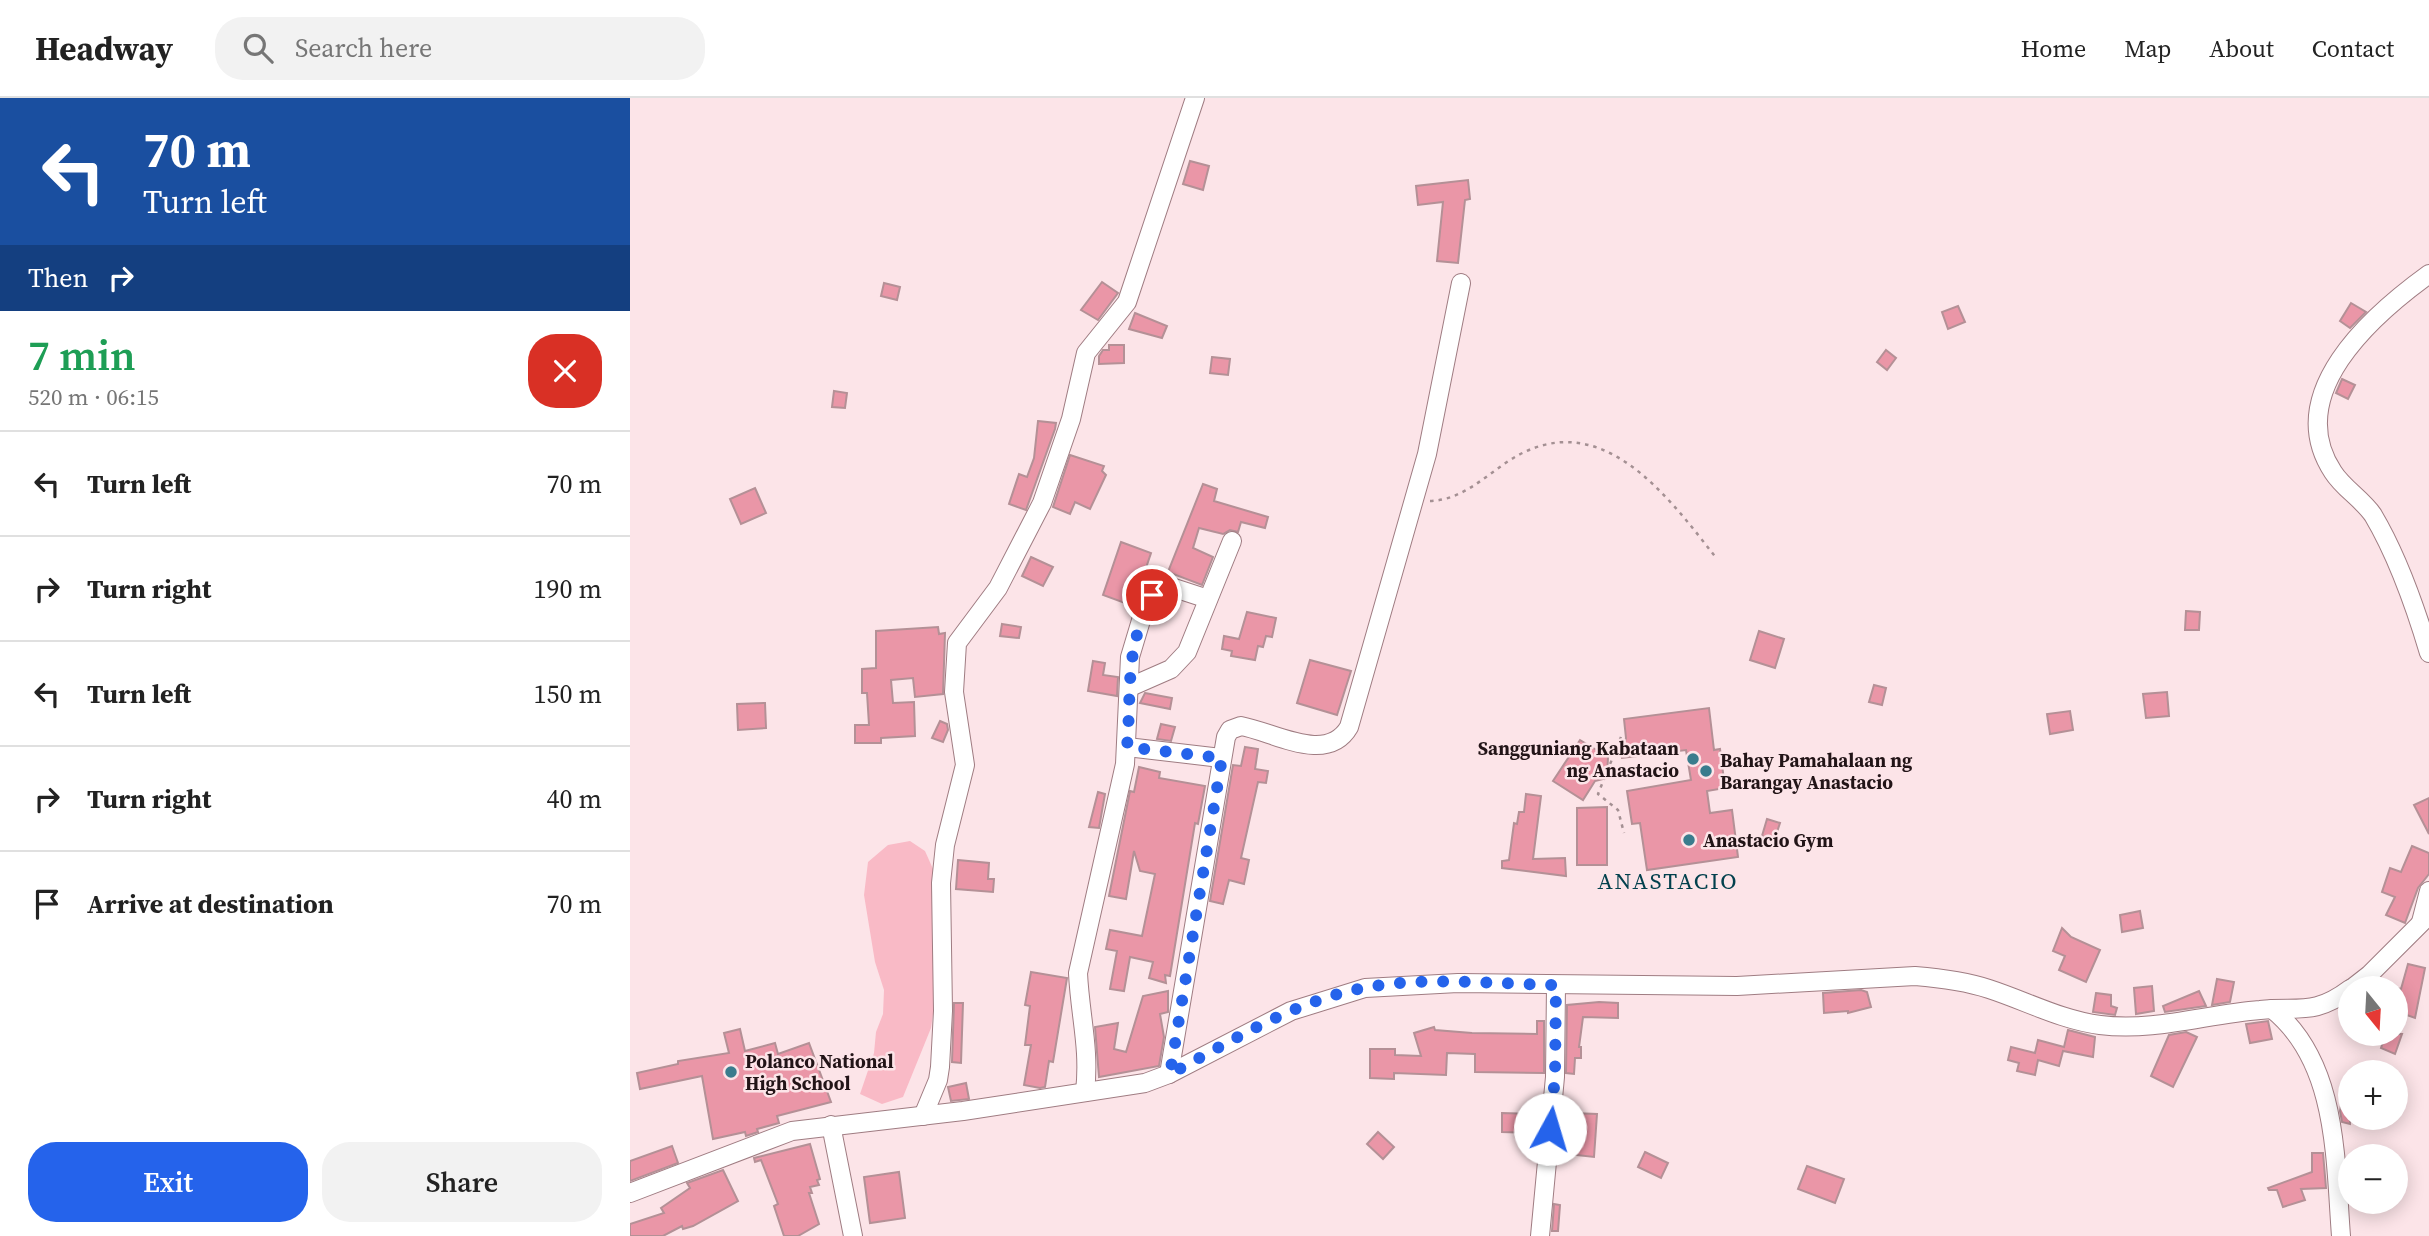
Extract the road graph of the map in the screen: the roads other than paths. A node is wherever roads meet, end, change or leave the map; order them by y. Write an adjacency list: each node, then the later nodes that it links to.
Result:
1 (1195, 98): 18 (street)
2 (2429, 274): 6 (street)
3 (1461, 283): 9 (street)
4 (1232, 541): 5 (street)
5 (1208, 599): 7 (street); 7 (street)
6 (2429, 653)
7 (1130, 687): 8 (street)
8 (1127, 747): 9 (street); 17 (street)
9 (1222, 758): 16 (street)
10 (2429, 891): 11 (street)
11 (2425, 919): 12 (street)
12 (2368, 976)
13 (1556, 985): 15 (street); 16 (street); 22 (street)
14 (2338, 998): 15 (street)
15 (2273, 1009): 23 (street)
16 (1170, 1074): 17 (street)
17 (1085, 1092): 18 (street)
18 (923, 1116): 19 (street)
19 (831, 1125): 20 (street); 21 (street)
20 (630, 1193)
21 (853, 1236)
22 (1540, 1236)
23 (2342, 1236)

